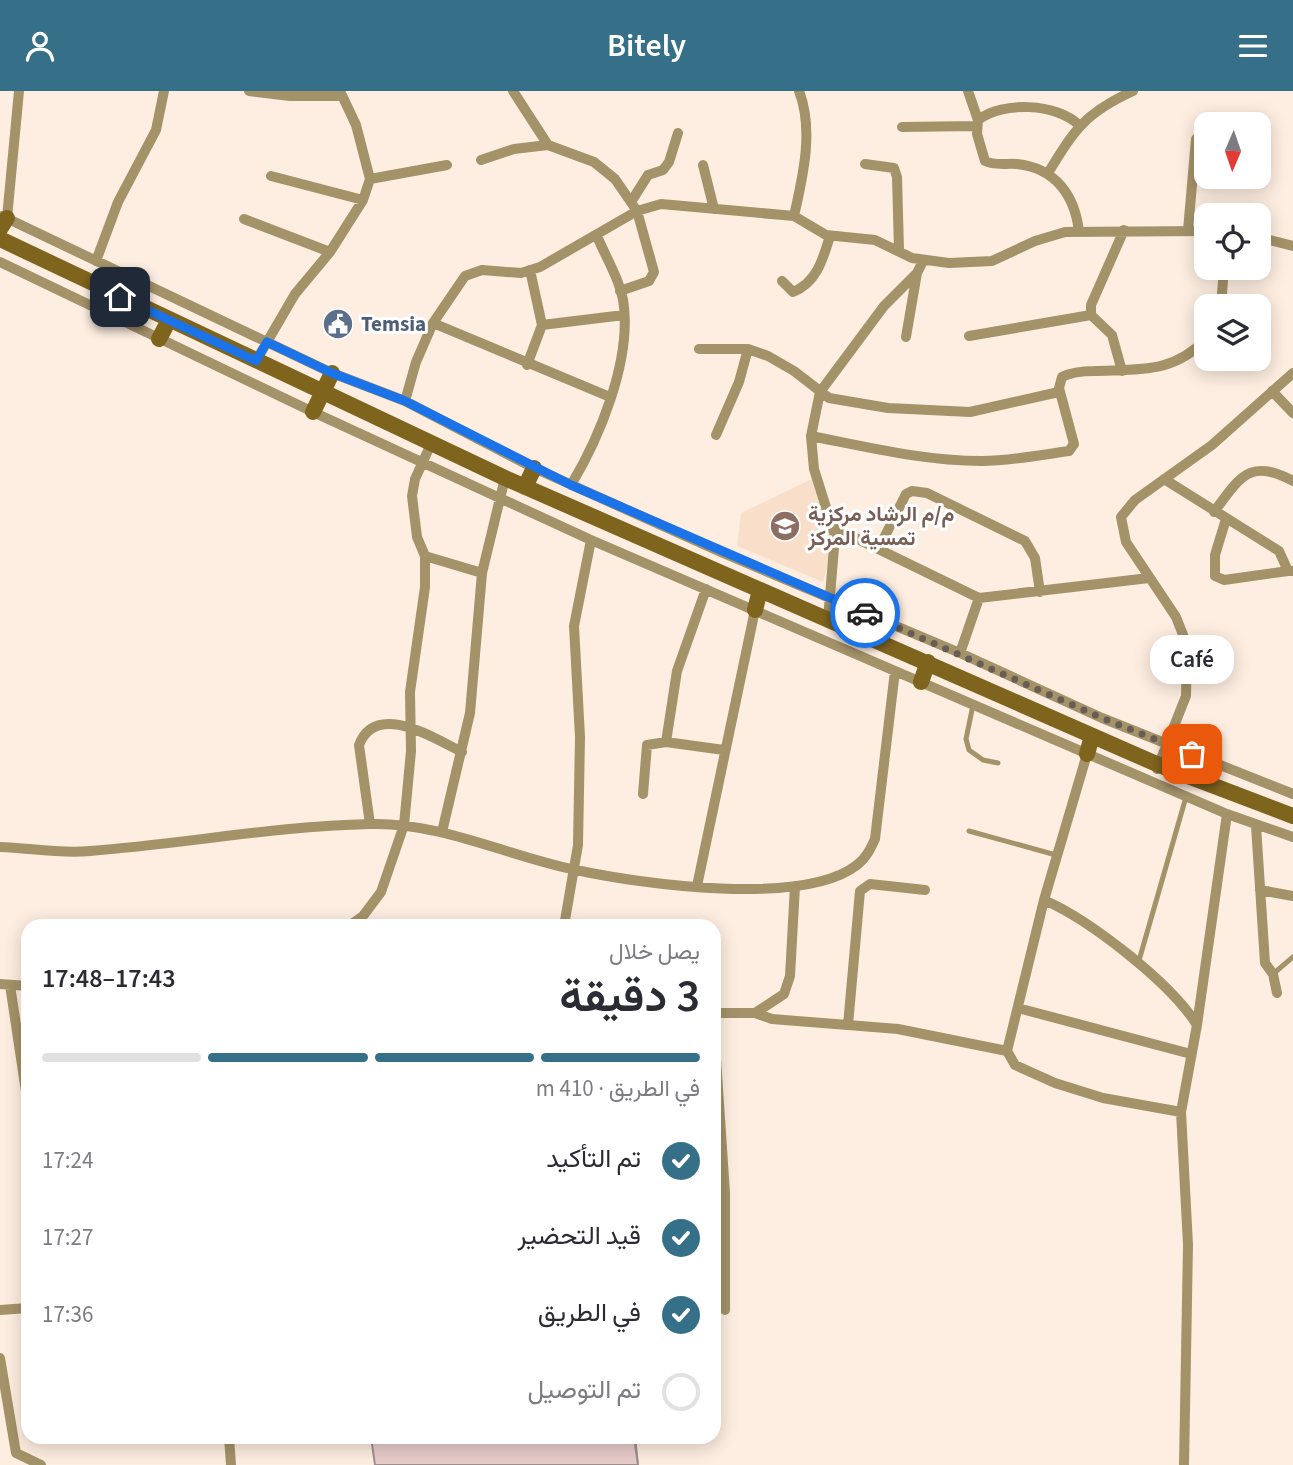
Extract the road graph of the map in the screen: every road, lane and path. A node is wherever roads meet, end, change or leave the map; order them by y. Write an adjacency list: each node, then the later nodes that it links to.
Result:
1 (19, 91): 27 (street)
2 (164, 91): 39 (street)
3 (249, 91): 8 (street)
4 (513, 91): 13 (street)
5 (799, 91): 25 (street)
6 (968, 91): 9 (street)
7 (1133, 91): 10 (street)
8 (341, 94): 21 (street)
9 (977, 123): 10 (street); 11 (street); 19 (street)
10 (1079, 125): 19 (street)
11 (902, 127)
12 (678, 133): 23 (street)
13 (548, 145): 14 (street); 23 (street)
14 (481, 160)
15 (1194, 162): 29 (street)
16 (865, 164): 37 (street)
17 (447, 165): 21 (street)
18 (703, 165): 24 (street)
19 (1048, 173): 31 (street)
20 (271, 176): 22 (street)
21 (370, 179): 22 (street)
22 (363, 199): 38 (street)
23 (634, 207): 24 (street); 32 (street); 45 (street)
24 (714, 209): 25 (street)
25 (794, 216): 33 (street)
26 (244, 219): 38 (street)
27 (2, 221): 39 (street)
28 (1124, 230): 29 (street); 31 (street); 47 (street)
29 (1188, 230): 30 (street)
30 (1194, 230)
31 (1079, 232): 40 (street)
32 (597, 236): 42 (street); 45 (street)
33 (830, 236): 37 (street); 44 (street)
34 (0, 239): 48 (main road)
35 (1271, 240): 36 (street)
36 (1293, 246)
37 (899, 250): 40 (street)
38 (330, 252): 54 (street)
39 (96, 261): 54 (street)
40 (923, 261): 43 (street)
41 (0, 262): 53 (street)
42 (530, 270): 49 (street); 50 (street)
43 (917, 273): 52 (street); 65 (street)
44 (782, 281)
45 (620, 291): 46 (street)
46 (624, 315): 50 (street); 67 (street)
47 (1091, 315): 51 (street); 60 (street)
48 (169, 320): 53 (main road); 58 (main road)
49 (433, 323): 59 (street); 68 (street)
50 (542, 325): 59 (street)
51 (969, 336)
52 (906, 337)
53 (159, 339): 69 (street)
54 (267, 342): 58 (street); 61 (street)
55 (699, 349): 56 (street)
56 (748, 349): 65 (street); 71 (street)
57 (1194, 350): 60 (street)
58 (256, 361): 64 (main road)
59 (527, 365): 67 (street)
60 (1122, 371): 66 (street)
61 (332, 373): 64 (main road); 68 (street)
62 (1293, 373): 63 (street)
63 (1272, 391): 70 (street); 77 (street)
64 (322, 392): 69 (main road); 73 (main road)
65 (820, 392): 66 (street); 72 (street)
66 (1059, 392): 72 (street)
67 (610, 397): 79 (street)
68 (405, 401): 75 (street)
69 (313, 412): 74 (street)
70 (1293, 413)
71 (716, 435)
72 (811, 436): 84 (street)
73 (431, 444): 74 (street); 76 (main road)
74 (422, 463): 81 (street); 87 (street)
75 (534, 468): 79 (street); 80 (main road)
76 (505, 478): 80 (main road); 81 (street)
77 (1164, 479): 82 (street); 90 (street)
78 (1293, 481): 82 (street)
79 (571, 485): 94 (street)
80 (525, 487): 92 (main road)
81 (499, 497): 85 (street); 89 (street)
82 (1214, 512): 83 (street)
83 (1226, 519): 88 (street); 88 (street)
84 (833, 527): 86 (street); 94 (street)
85 (591, 540): 91 (street); 126 (street)
86 (879, 548): 93 (street); 95 (street)
87 (425, 556): 89 (street); 103 (street)
88 (1290, 571)
89 (482, 573): 108 (street)
90 (1149, 578): 93 (street); 106 (street)
91 (706, 589): 96 (street); 105 (street)
92 (760, 590): 96 (main road); 97 (main road)
93 (1040, 592): 95 (street)
94 (831, 598): 97 (street); 98 (street)
95 (979, 598): 98 (street)
96 (755, 610): 100 (street); 107 (street)
97 (828, 619): 99 (main road)
98 (960, 653): 106 (street)
99 (928, 662): 101 (main road); 104 (main road)
100 (895, 671): 101 (street); 128 (street)
101 (920, 682): 102 (street)
102 (973, 705): 109 (street); 110 (lane)
103 (411, 727): 108 (street); 118 (street); 119 (street)
104 (1093, 736): 109 (main road); 111 (main road)
105 (666, 742): 107 (street); 113 (street)
106 (1168, 745): 111 (street); 114 (street)
107 (724, 750): 127 (street)
108 (462, 753): 122 (street)
109 (1087, 754): 112 (street); 125 (street)
110 (998, 763)
111 (1159, 765): 112 (street); 117 (main road)
112 (1151, 781): 115 (street)
113 (643, 794)
114 (1293, 794)
115 (1186, 797): 116 (street); 136 (lane)
116 (1227, 814): 120 (street); 144 (street)
117 (1293, 816)
118 (370, 824): 119 (street); 124 (street)
119 (404, 825): 122 (street); 133 (street)
120 (1256, 826): 123 (street); 130 (street)
121 (969, 831): 125 (lane)
122 (442, 832): 126 (street)
123 (1293, 837)
124 (0, 848)
125 (1056, 855): 132 (street)
126 (575, 870): 127 (street); 134 (street)
127 (697, 886): 128 (street)
128 (795, 886): 142 (street)
129 (925, 890): 143 (street)
130 (1261, 890): 131 (street); 137 (street)
131 (1293, 896)
132 (1044, 900): 136 (street); 140 (street)
133 (359, 919)
134 (565, 919)
135 (1293, 957): 137 (lane)
136 (1138, 964): 144 (street)
137 (1273, 974): 139 (street)
138 (5, 984): 147 (street)
139 (1277, 993)
140 (1018, 1008): 145 (street); 146 (street)
141 (721, 1013): 142 (street)
142 (755, 1013): 143 (street)
143 (848, 1025): 145 (street)
144 (1197, 1025): 146 (street)
145 (1007, 1051): 148 (street)
146 (1191, 1054): 148 (street)
147 (21, 1068)
148 (1181, 1112): 157 (street)
149 (721, 1216): 152 (street)
150 (21, 1308): 151 (street)
151 (0, 1310)
152 (725, 1310)
153 (0, 1358): 155 (street)
154 (230, 1444): 156 (street)
155 (41, 1465)
156 (231, 1465)
157 (1184, 1465)

